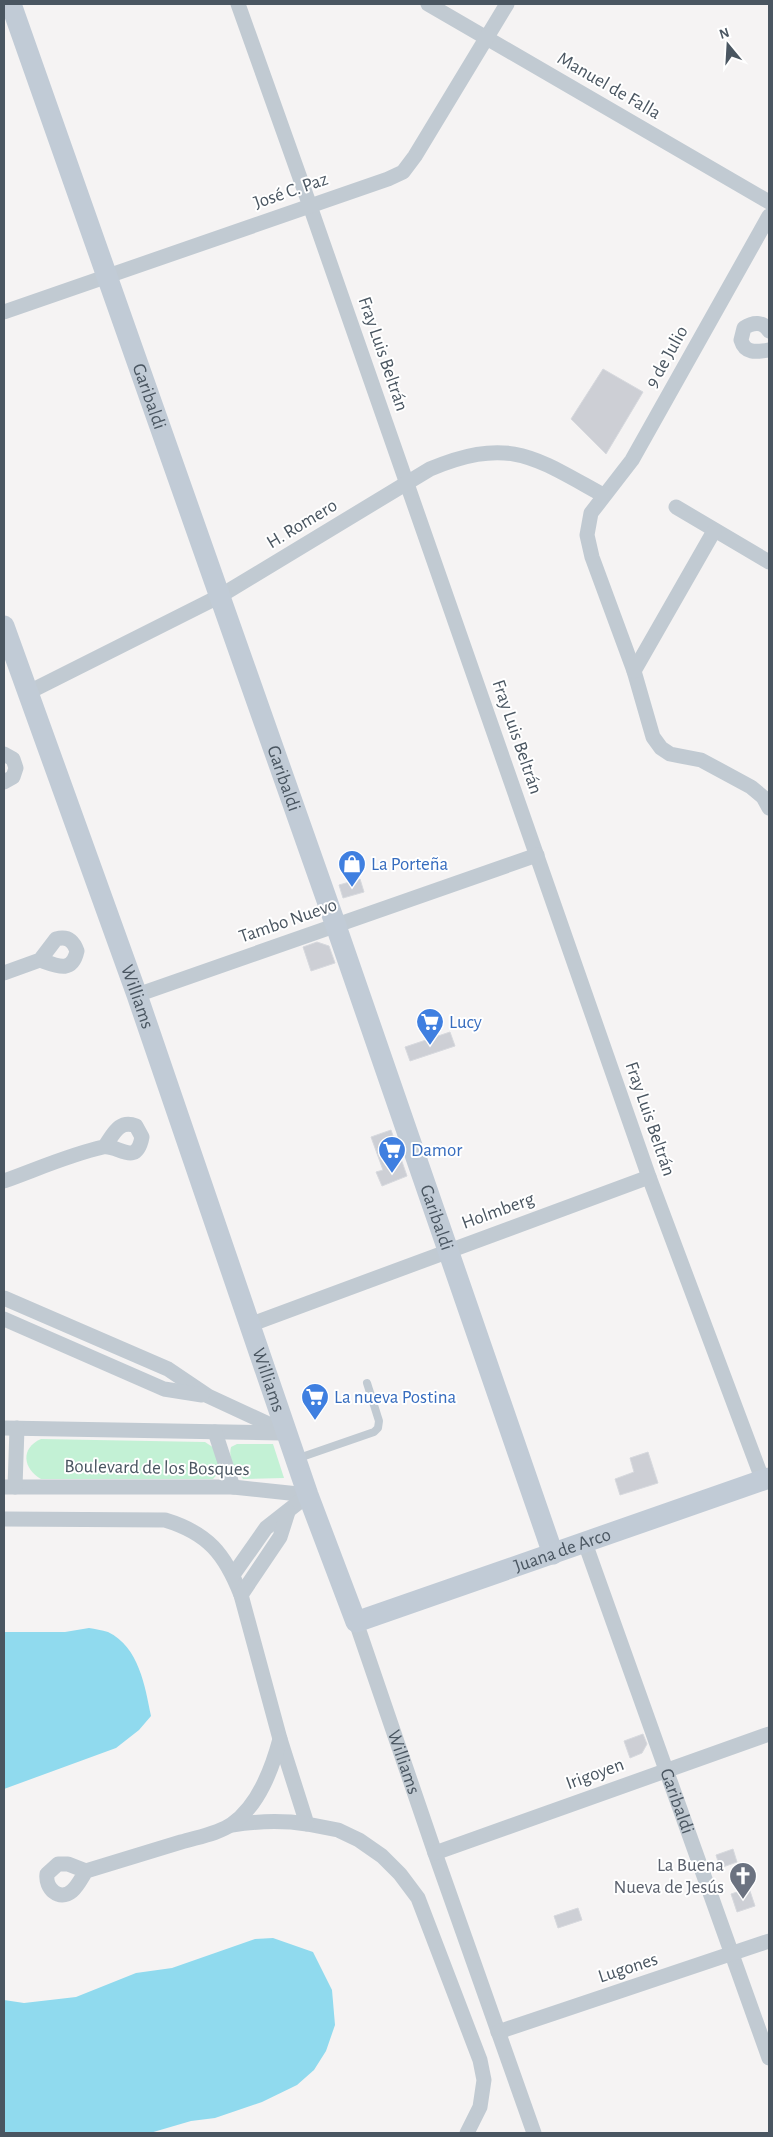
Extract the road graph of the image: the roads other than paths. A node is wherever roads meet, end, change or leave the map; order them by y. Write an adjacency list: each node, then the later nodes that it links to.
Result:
1 (11, 4): 9 (street, Garibaldi)
2 (238, 4): 7 (street, Fray Luis Beltrán)
3 (428, 4): 5 (street, Manuel de Falla)
4 (507, 4): 5 (street, José C. Paz)
5 (487, 38): 6 (street, Manuel de Falla); 7 (street, José C. Paz)
6 (769, 202)
7 (310, 206): 9 (street, José C. Paz); 13 (street, Fray Luis Beltrán)
8 (769, 216): 14 (street, 9 de Julio)
9 (107, 274): 10 (street, José C. Paz); 18 (street, Garibaldi)
10 (4, 312)
11 (769, 331): 12 (street)
12 (769, 350)
13 (407, 484): 14 (street, H. Romero); 18 (street, H. Romero); 25 (street, Fray Luis Beltrán)
14 (603, 495): 20 (street, 9 de Julio)
15 (676, 507): 16 (street)
16 (714, 531): 17 (street); 20 (street)
17 (769, 562)
18 (220, 596): 21 (street, H. Romero); 26 (street, Garibaldi)
19 (4, 626): 21 (street, Williams)
20 (634, 672): 24 (street)
21 (27, 693): 29 (street, Williams)
22 (4, 754): 23 (street)
23 (4, 782)
24 (769, 808)
25 (537, 855): 26 (street, Tambo Nuevo); 31 (street, Fray Luis Beltrán)
26 (336, 926): 29 (street, Tambo Nuevo); 33 (street, Garibaldi)
27 (40, 960): 28 (street)
28 (4, 973)
29 (137, 995): 36 (street, Williams)
30 (105, 1146): 32 (street)
31 (649, 1177): 33 (street, Holmberg); 43 (street, Fray Luis Beltrán)
32 (4, 1181)
33 (449, 1251): 36 (street, Holmberg); 50 (street, Garibaldi)
34 (4, 1298): 38 (street)
35 (4, 1319): 38 (street)
36 (250, 1325): 41 (street, Williams)
37 (367, 1383): 42 (lane)
38 (208, 1396): 41 (street)
39 (10, 1428): 40 (street, Boulevard de los Bosques); 44 (street)
40 (215, 1432): 41 (street, Boulevard de los Bosques); 45 (street)
41 (288, 1433): 42 (street, Williams)
42 (296, 1458): 46 (street, Williams)
43 (766, 1480): 49 (street, Juana de Arco)
44 (9, 1487): 45 (street, Boulevard de los Bosques)
45 (233, 1487): 46 (street, Boulevard de los Bosques)
46 (308, 1495): 47 (street); 53 (street, Williams)
47 (288, 1512): 51 (street); 52 (street)
48 (4, 1520): 51 (street)
49 (584, 1543): 50 (street, Juana de Arco); 56 (street, Garibaldi)
50 (553, 1554): 53 (street, Juana de Arco)
51 (233, 1575): 52 (street)
52 (240, 1595): 55 (street)
53 (356, 1622): 59 (street, Williams)
54 (769, 1734): 56 (street, Irigoyen)
55 (280, 1739): 57 (street); 58 (street)
56 (666, 1770): 59 (street, Irigoyen); 62 (street, Garibaldi)
57 (307, 1824): 58 (street); 65 (street)
58 (232, 1825): 60 (street)
59 (435, 1853): 63 (street, Williams)
60 (86, 1871)
61 (769, 1942): 62 (street, Lugones)
62 (732, 1955): 63 (street, Lugones); 64 (street, Garibaldi)
63 (498, 2032): 66 (street, Williams)
64 (769, 2058)
65 (467, 2133)
66 (534, 2133)

